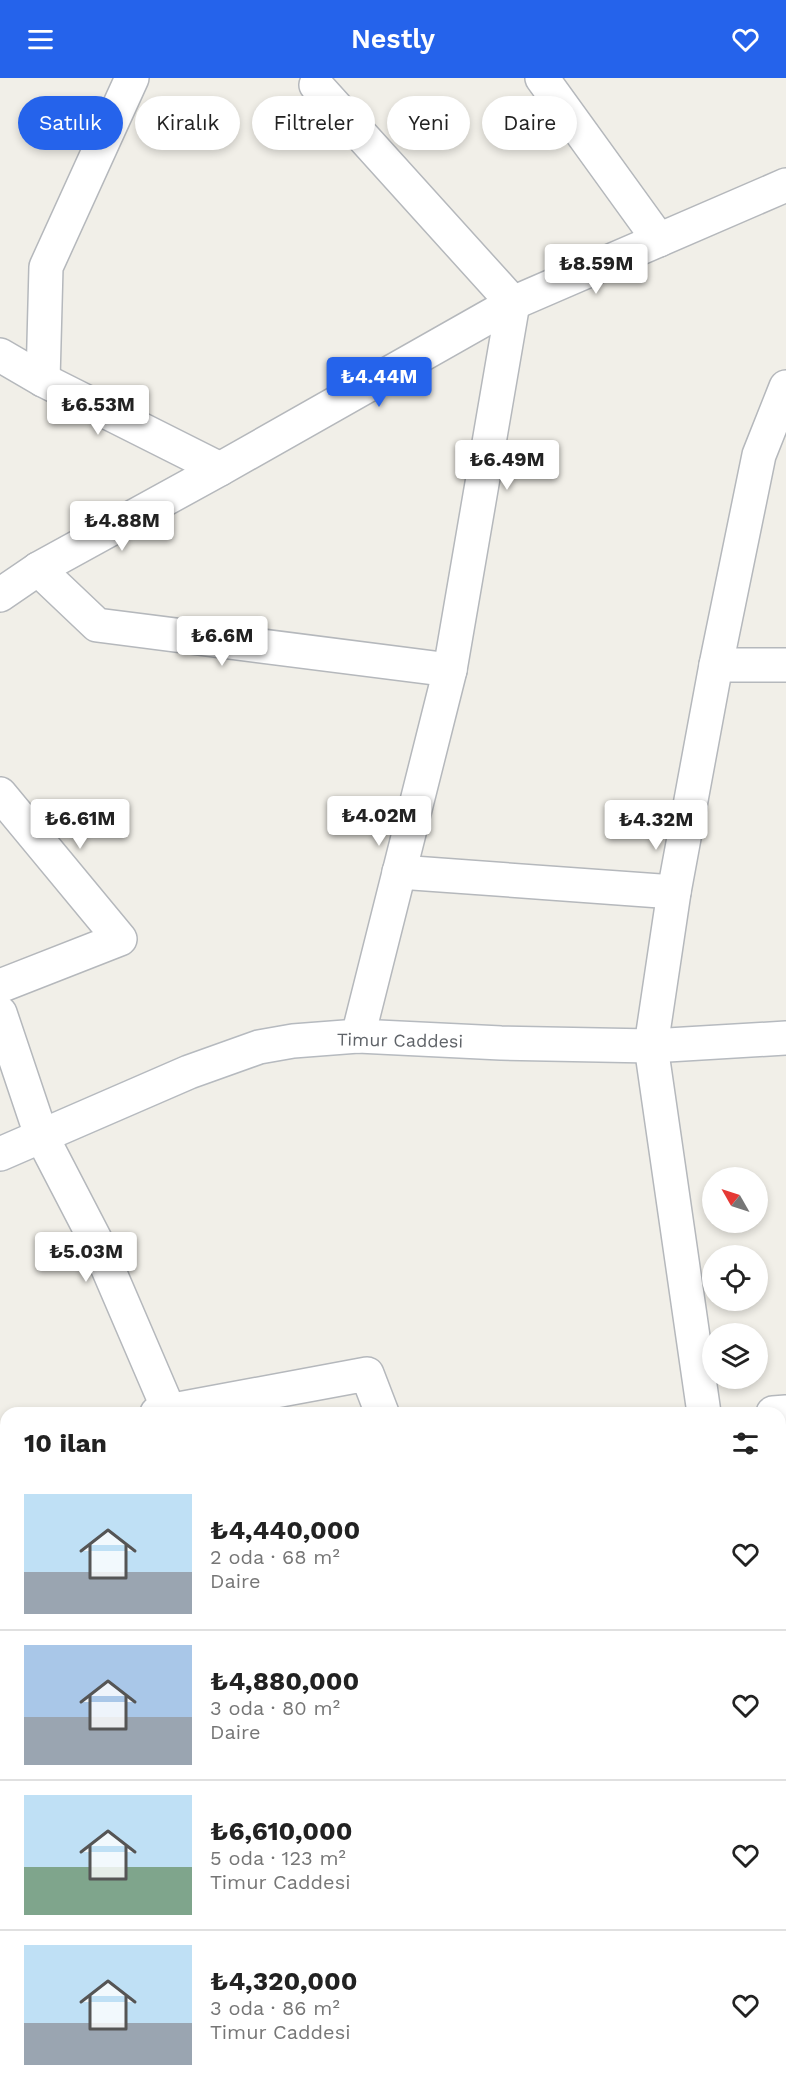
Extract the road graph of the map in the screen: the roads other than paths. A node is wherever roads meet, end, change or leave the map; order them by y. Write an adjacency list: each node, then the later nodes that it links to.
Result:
1 (132, 78): 8 (street)
2 (542, 78): 5 (street)
3 (318, 80): 6 (street)
4 (786, 185): 5 (street)
5 (659, 240): 6 (street)
6 (513, 303): 10 (street); 15 (street)
7 (0, 355): 8 (street)
8 (43, 380): 10 (street)
9 (786, 387): 14 (street)
10 (220, 469): 11 (street)
11 (38, 569): 12 (street); 15 (street)
12 (0, 595)
13 (786, 664): 14 (street)
14 (716, 665): 18 (street)
15 (450, 670): 17 (street)
16 (0, 794): 19 (street)
17 (399, 872): 18 (street); 21 (street)
18 (674, 892): 23 (street)
19 (0, 986)
20 (0, 1013): 24 (street)
21 (358, 1036): 23 (street, Timur Caddesi); 24 (street, Timur Caddesi)
22 (786, 1038): 23 (street, Timur Caddesi)
23 (651, 1046): 29 (street)
24 (41, 1135): 25 (street, Timur Caddesi); 26 (street)
25 (0, 1154)
26 (163, 1407)
27 (192, 1407): 28 (street)
28 (380, 1407)
29 (703, 1407)

